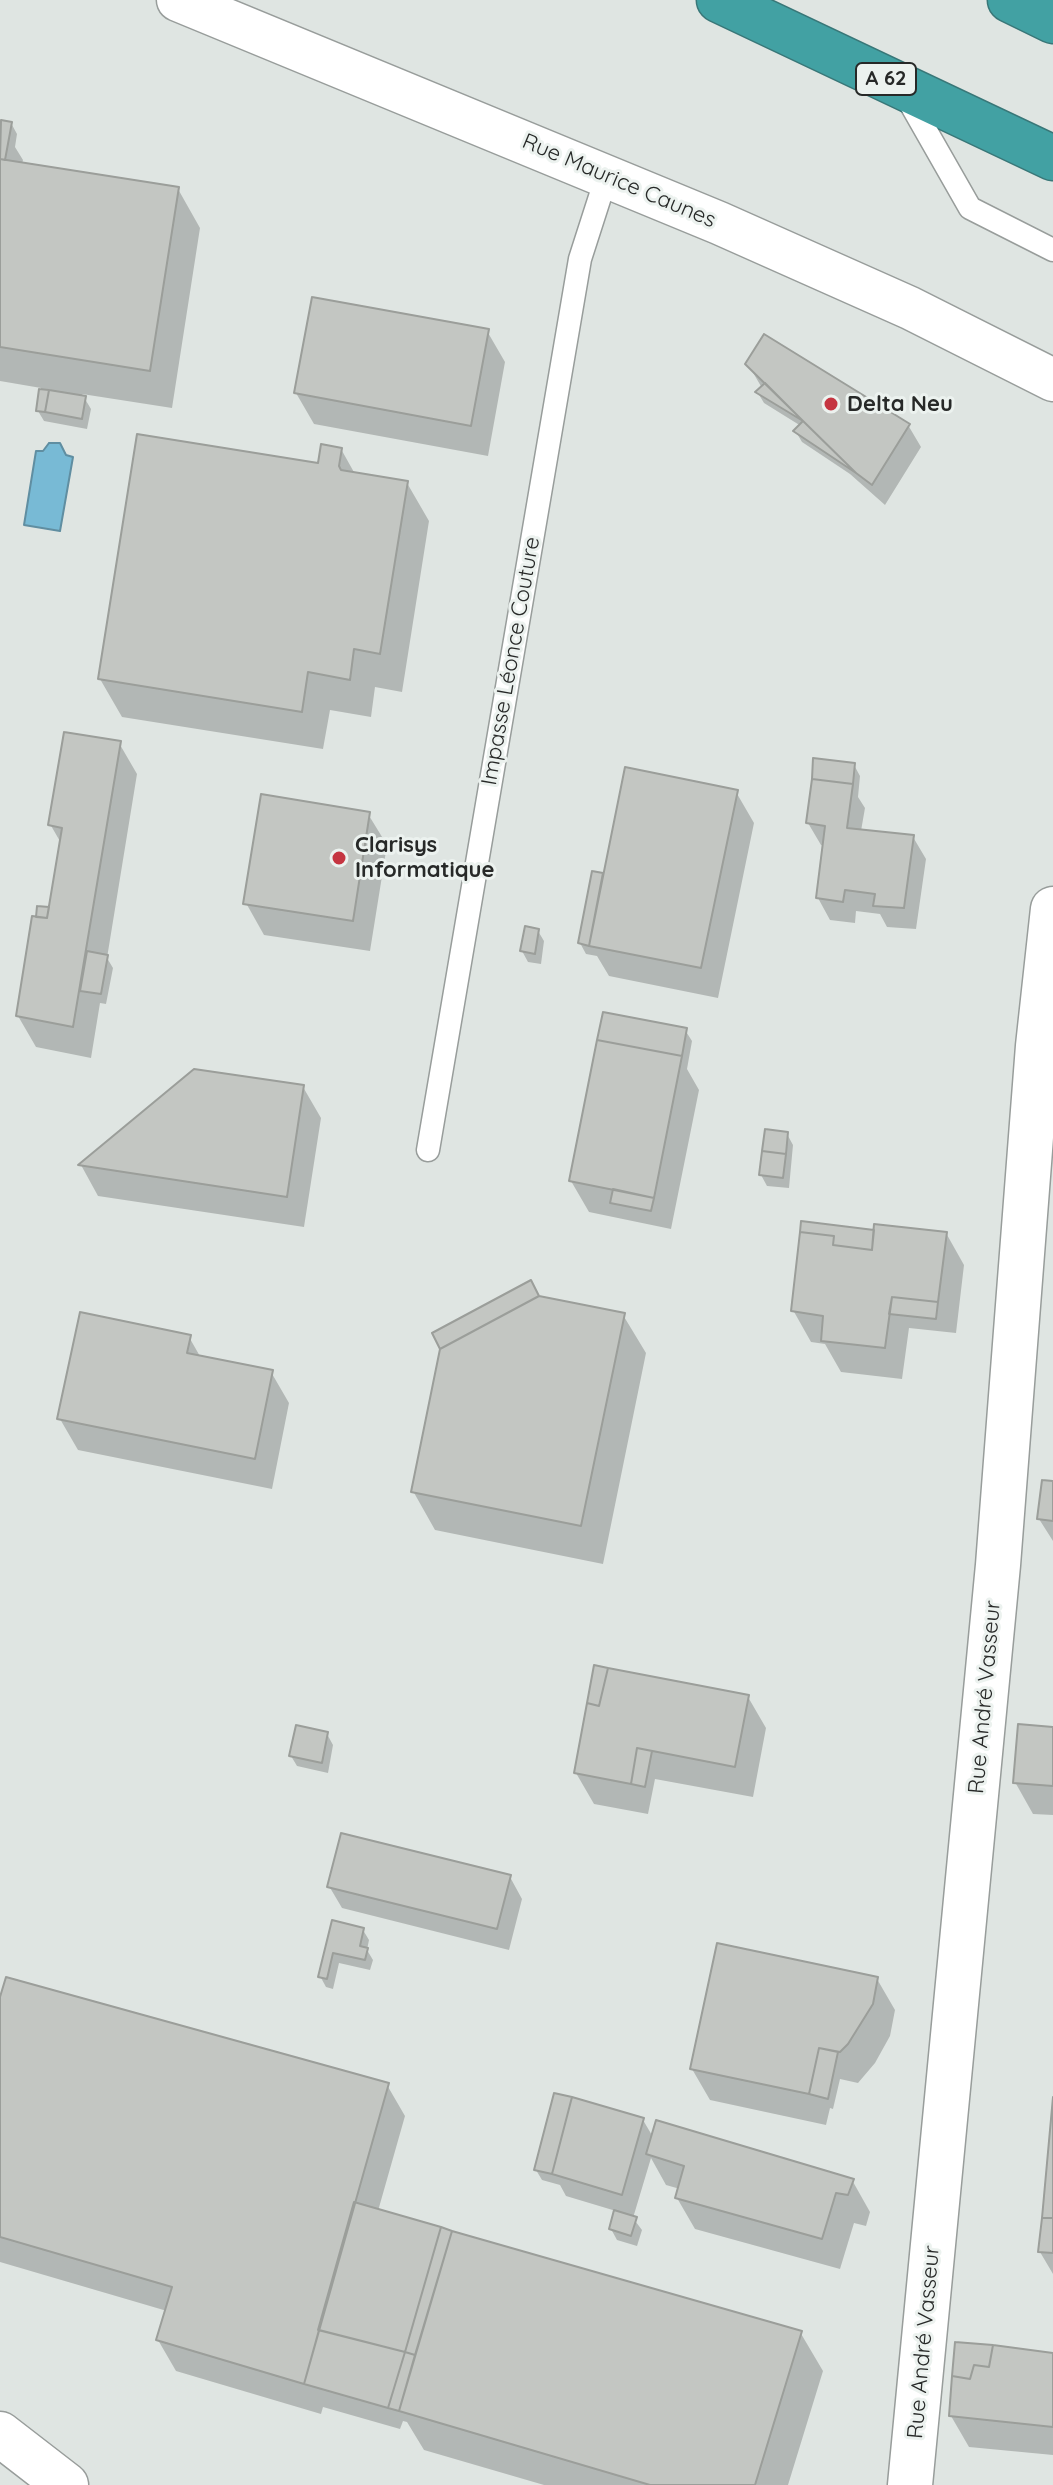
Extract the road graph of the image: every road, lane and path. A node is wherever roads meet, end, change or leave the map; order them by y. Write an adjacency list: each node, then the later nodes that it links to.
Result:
1 (178, 0): 7 (street, Rue Maurice Caunes)
2 (719, 0): 5 (highway, A 62)
3 (1010, 0): 4 (highway)
4 (1053, 21)
5 (900, 86): 6 (highway, A 62); 8 (lane)
6 (1053, 158)
7 (607, 175): 9 (street, Rue Maurice Caunes); 11 (lane, Impasse Léonce Couture)
8 (1053, 250)
9 (1053, 380)
10 (1053, 909): 14 (street, Rue André Vasseur)
11 (428, 1150)
12 (0, 2434): 13 (street)
13 (66, 2485)
14 (910, 2485)

